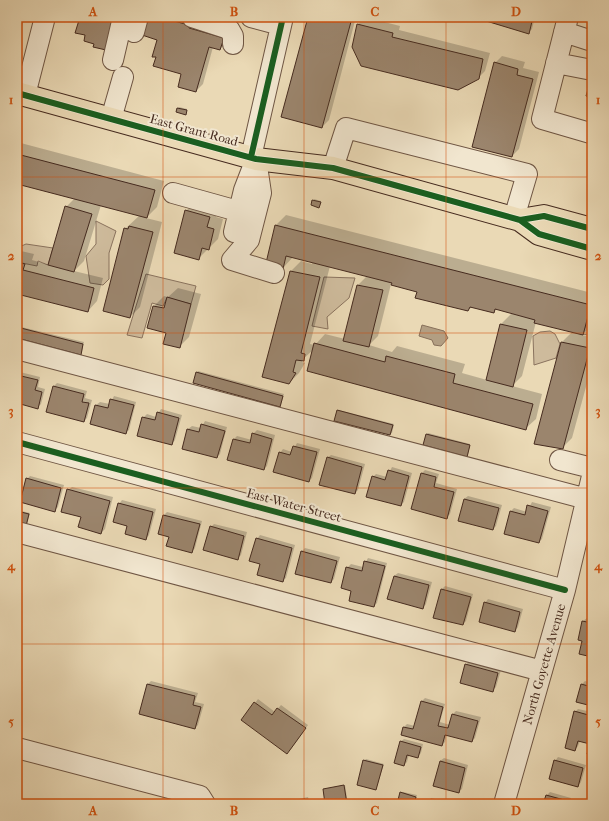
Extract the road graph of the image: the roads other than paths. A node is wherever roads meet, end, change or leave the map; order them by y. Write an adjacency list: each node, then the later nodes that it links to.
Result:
1 (45, 17): 13 (street)
2 (192, 17): 8 (street)
3 (251, 17): 4 (street)
4 (282, 21): 16 (street)
5 (132, 22): 9 (street)
6 (566, 25): 7 (street); 10 (street)
7 (592, 41)
8 (233, 44)
9 (113, 60)
10 (556, 63): 11 (street); 15 (street)
11 (592, 70)
12 (123, 77): 14 (street)
13 (20, 94): 14 (main road, East Grant Road)
14 (111, 119): 16 (main road, East Grant Road)
15 (590, 133)
16 (253, 158): 17 (main road, East Grant Road); 19 (street)
17 (333, 168): 20 (main road, East Grant Road); 20 (street)
18 (173, 193): 19 (street)
19 (247, 214): 22 (street); 24 (street)
20 (517, 219): 21 (main road, East Grant Road); 23 (main road, East Grant Road)
21 (592, 229)
22 (234, 232)
23 (592, 249)
24 (274, 273)
25 (17, 349): 30 (street)
26 (17, 442): 32 (street, East Water Street)
27 (560, 460): 28 (street)
28 (592, 468)
29 (592, 476): 30 (street, North Goyette Avenue)
30 (586, 499): 32 (street, North Goyette Avenue)
31 (17, 532): 33 (street)
32 (565, 590): 33 (street, North Goyette Avenue)
33 (542, 671): 36 (street, North Goyette Avenue)
34 (17, 748): 35 (street)
35 (205, 804)
36 (504, 804)

